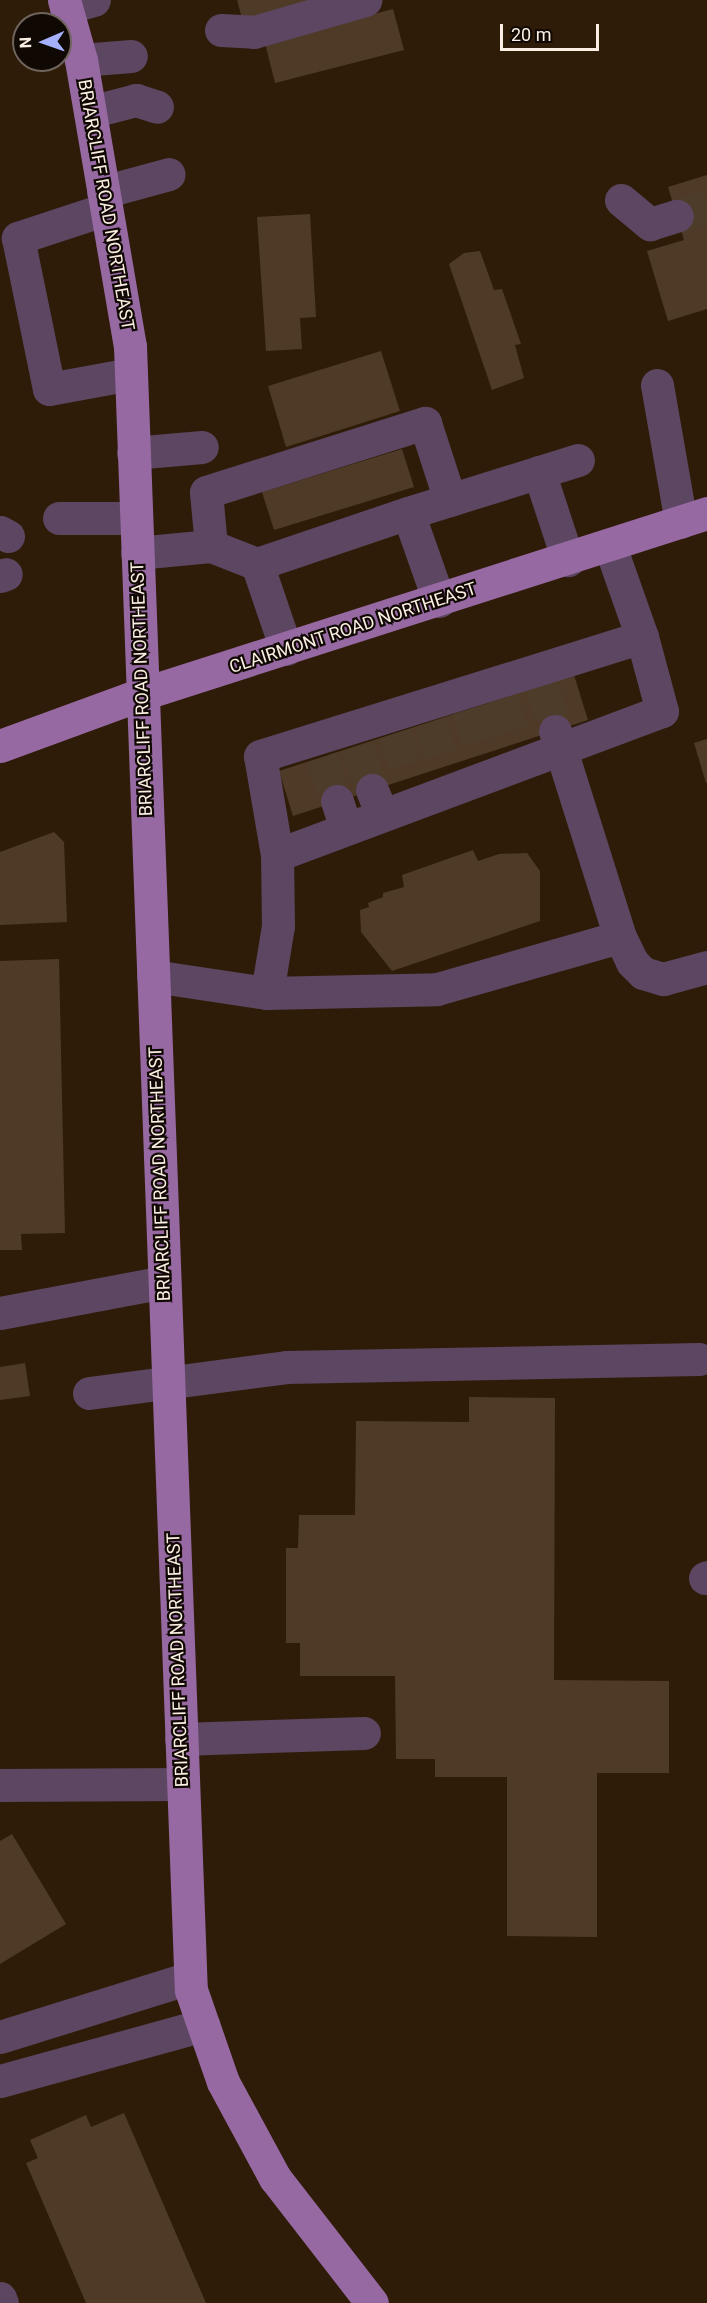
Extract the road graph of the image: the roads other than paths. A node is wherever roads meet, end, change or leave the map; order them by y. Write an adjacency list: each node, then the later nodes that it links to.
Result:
1 (365, 0): 3 (street)
2 (74, 3): 5 (main road, BRIARCLIFF ROAD NORTHEAST)
3 (221, 30)
4 (131, 56): 5 (street)
5 (81, 60): 7 (main road, BRIARCLIFF ROAD NORTHEAST)
6 (157, 106): 7 (street)
7 (90, 112): 9 (main road, BRIARCLIFF ROAD NORTHEAST)
8 (169, 174): 9 (street)
9 (105, 200): 12 (main road, BRIARCLIFF ROAD NORTHEAST); 12 (street)
10 (621, 200): 11 (street)
11 (677, 216)
12 (130, 374): 15 (main road, BRIARCLIFF ROAD NORTHEAST)
13 (657, 385): 22 (street)
14 (202, 447): 15 (street)
15 (133, 453): 21 (main road, BRIARCLIFF ROAD NORTHEAST)
16 (578, 460): 17 (street)
17 (539, 472): 18 (street); 26 (street)
18 (450, 500): 19 (street); 23 (street)
19 (408, 513): 27 (street); 28 (street)
20 (59, 518): 21 (street)
21 (136, 518): 25 (main road, BRIARCLIFF ROAD NORTHEAST)
22 (694, 518): 24 (main road, CLAIRMONT ROAD NORTHEAST)
23 (211, 546): 25 (street); 27 (street)
24 (610, 546): 26 (main road, CLAIRMONT ROAD NORTHEAST); 29 (street)
25 (137, 553): 31 (main road, BRIARCLIFF ROAD NORTHEAST)
26 (568, 560): 28 (main road, CLAIRMONT ROAD NORTHEAST)
27 (257, 564): 30 (street)
28 (439, 601): 30 (main road, CLAIRMONT ROAD NORTHEAST)
29 (642, 637): 32 (street); 34 (street)
30 (286, 649): 31 (main road, CLAIRMONT ROAD NORTHEAST)
31 (142, 694): 33 (main road, CLAIRMONT ROAD NORTHEAST); 37 (main road, BRIARCLIFF ROAD NORTHEAST)
32 (558, 740): 34 (street); 35 (street)
33 (0, 746)
34 (277, 855): 38 (street)
35 (620, 937): 36 (street); 38 (street)
36 (707, 967)
37 (153, 975): 38 (street); 39 (main road, BRIARCLIFF ROAD NORTHEAST)
38 (267, 993)
39 (164, 1282): 40 (street); 42 (main road, BRIARCLIFF ROAD NORTHEAST)
40 (0, 1313)
41 (699, 1359): 42 (street)
42 (168, 1379): 43 (street); 45 (main road, BRIARCLIFF ROAD NORTHEAST)
43 (89, 1393)
44 (364, 1733): 45 (street)
45 (182, 1739): 46 (main road, BRIARCLIFF ROAD NORTHEAST)
46 (183, 1784): 47 (street); 48 (main road, BRIARCLIFF ROAD NORTHEAST)
47 (0, 1785)
48 (190, 1978): 49 (street); 50 (main road, BRIARCLIFF ROAD NORTHEAST)
49 (59, 2019): 51 (street); 52 (street)
50 (203, 2025): 52 (street); 56 (main road, BRIARCLIFF ROAD NORTHEAST)
51 (0, 2037)
52 (70, 2062): 53 (street)
53 (0, 2081)
54 (0, 2298): 55 (street)
55 (2, 2303)
56 (372, 2303)

